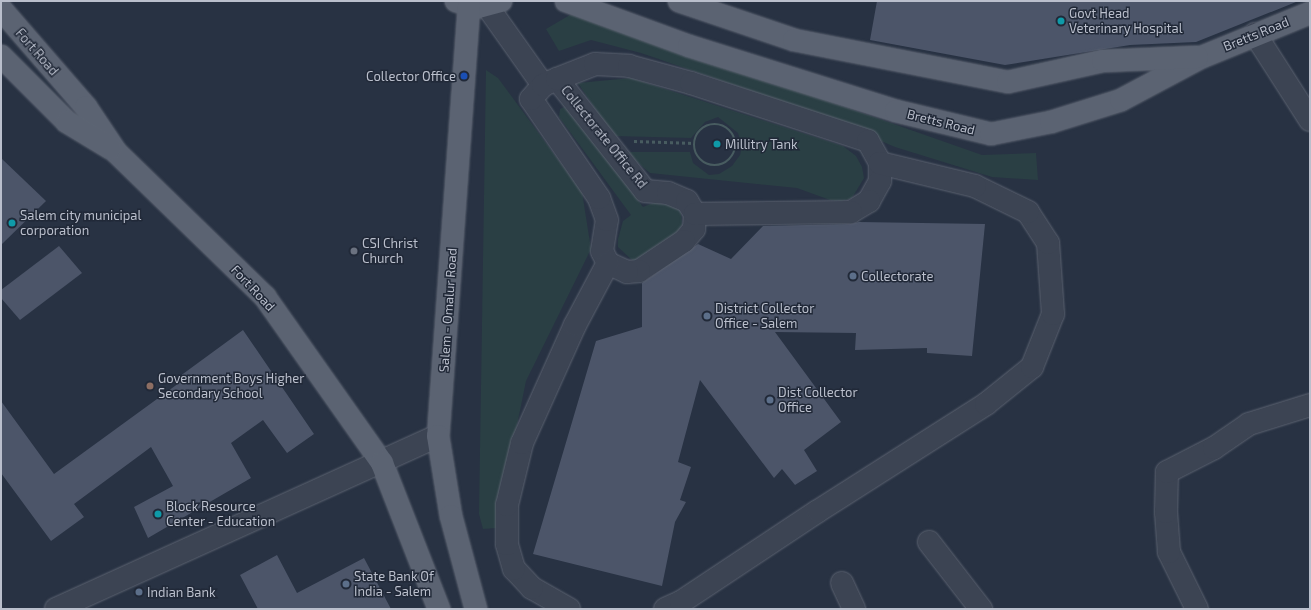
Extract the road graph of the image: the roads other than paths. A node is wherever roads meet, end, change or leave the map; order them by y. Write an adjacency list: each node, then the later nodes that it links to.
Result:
1 (566, 1): 8 (main road, Bretts Road)
2 (679, 1): 8 (main road)
3 (478, 4): 9 (street, Collectorate Office Rd); 16 (main road, Salem - Omalur Road)
4 (1, 9): 11 (main road, Fort Road)
5 (1310, 13): 6 (main road, Bretts Road)
6 (1255, 34): 8 (main road, Bretts Road); 10 (street)
7 (1, 56): 11 (main road, Fort Road)
8 (1202, 57)
9 (550, 82): 12 (street); 13 (street, Collectorate Office Rd); 14 (street, Collectorate Office Rd)
10 (1310, 120)
11 (116, 152): 17 (main road, Fort Road)
12 (880, 163): 13 (street); 24 (street)
13 (695, 214): 14 (street)
14 (608, 263): 23 (street)
15 (1310, 405): 27 (street)
16 (438, 436): 17 (street); 22 (main road, Salem - Omalur Road)
17 (382, 463): 20 (street); 21 (main road)
18 (929, 542): 26 (street)
19 (842, 583): 25 (street)
20 (56, 609)
21 (439, 609)
22 (476, 609)
23 (569, 609)
24 (665, 609)
25 (854, 609)
26 (981, 609)
27 (1197, 609)

